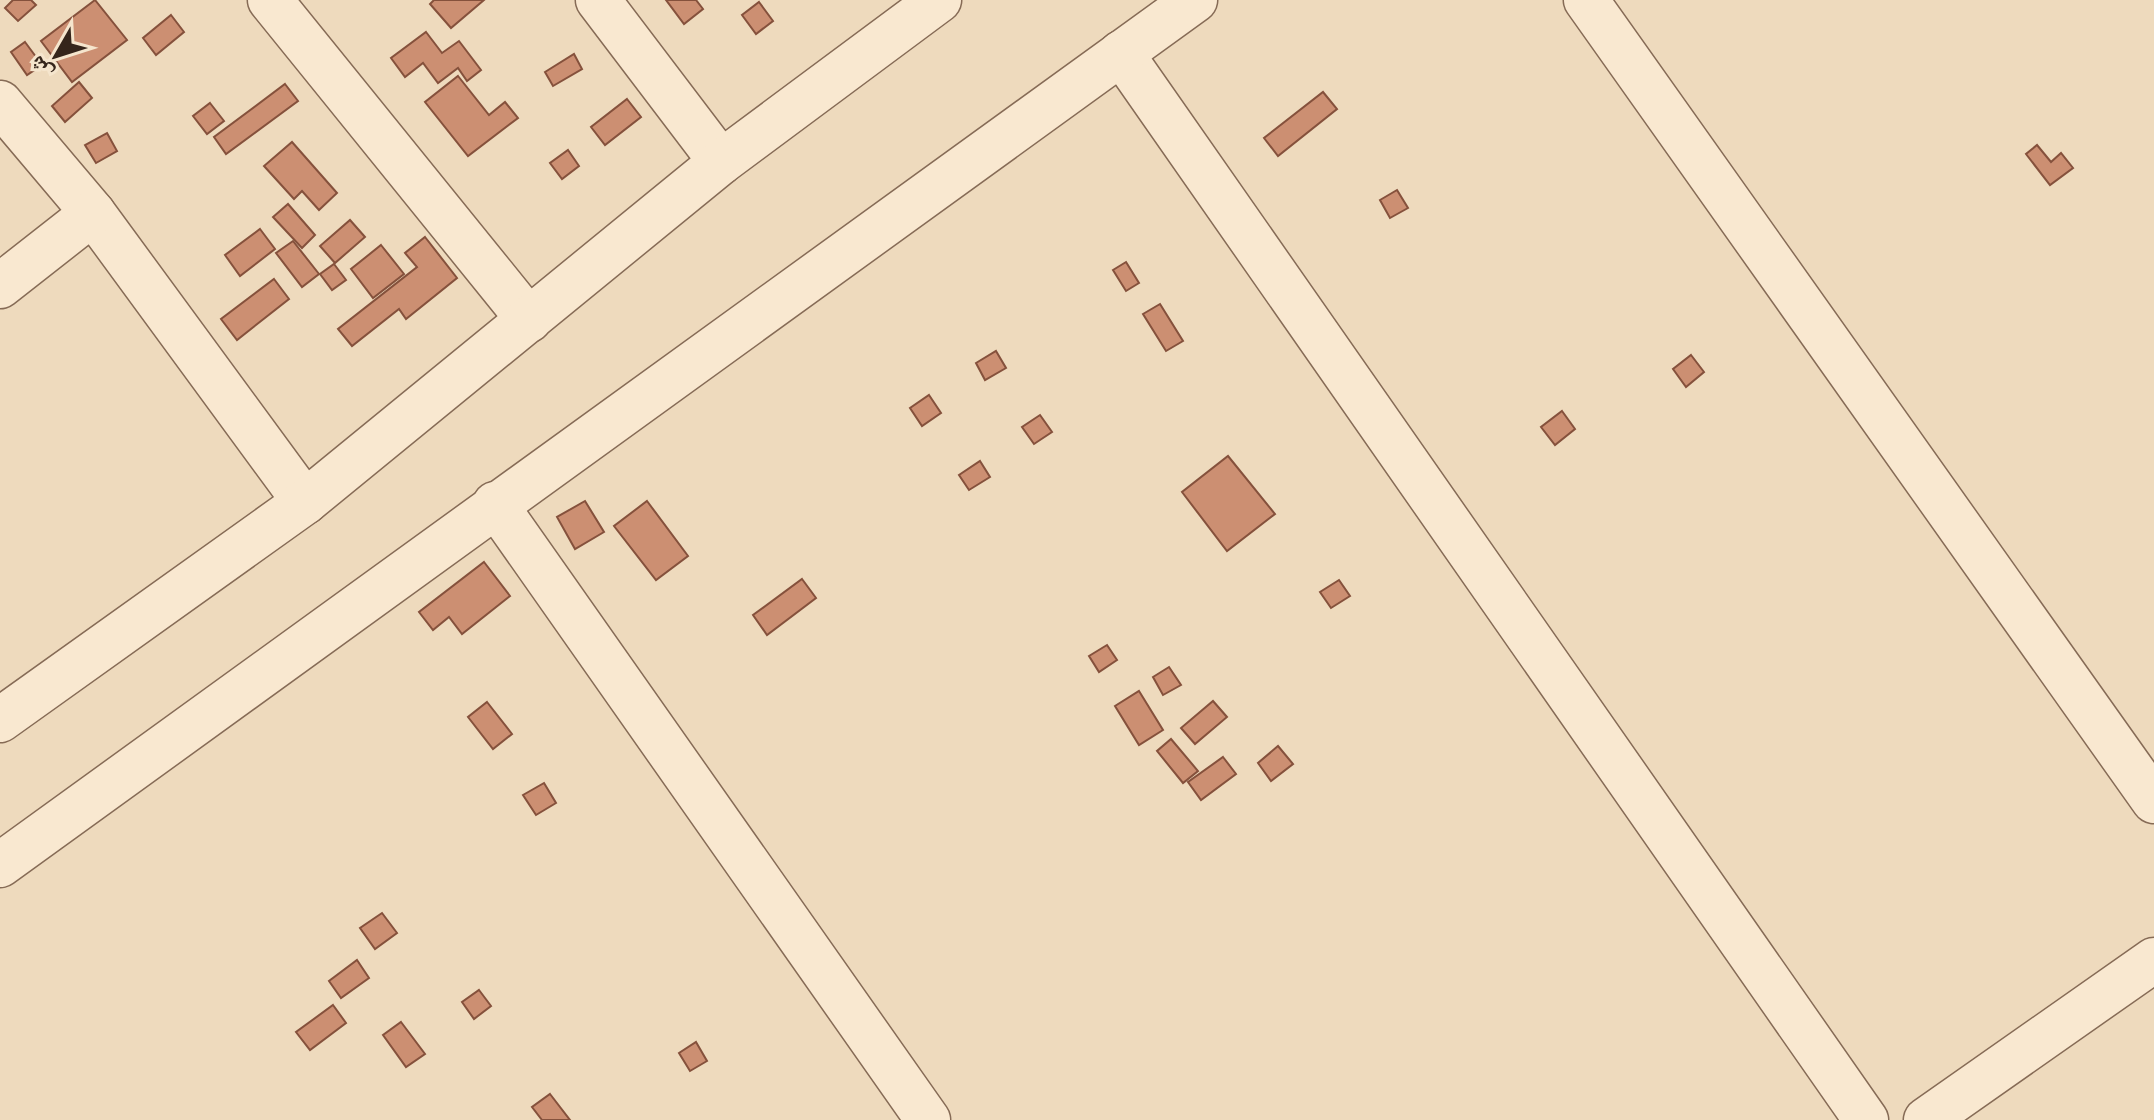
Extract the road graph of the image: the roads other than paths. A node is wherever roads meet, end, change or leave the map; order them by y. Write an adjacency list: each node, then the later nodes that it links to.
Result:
1 (270, 0): 11 (street)
2 (598, 0): 8 (street)
3 (938, 0): 8 (street)
4 (1195, 0): 6 (street)
5 (1586, 0): 15 (street)
6 (1121, 53): 13 (street); 19 (street)
7 (0, 103): 9 (street)
8 (721, 162): 11 (street)
9 (93, 213): 10 (street); 12 (street)
10 (0, 286)
11 (529, 320): 12 (street)
12 (305, 502): 14 (street)
13 (495, 504): 16 (street); 18 (street)
14 (0, 720)
15 (2154, 801)
16 (0, 865)
17 (2154, 960): 20 (street)
18 (928, 1120)
19 (1866, 1120)
20 (1926, 1120)

